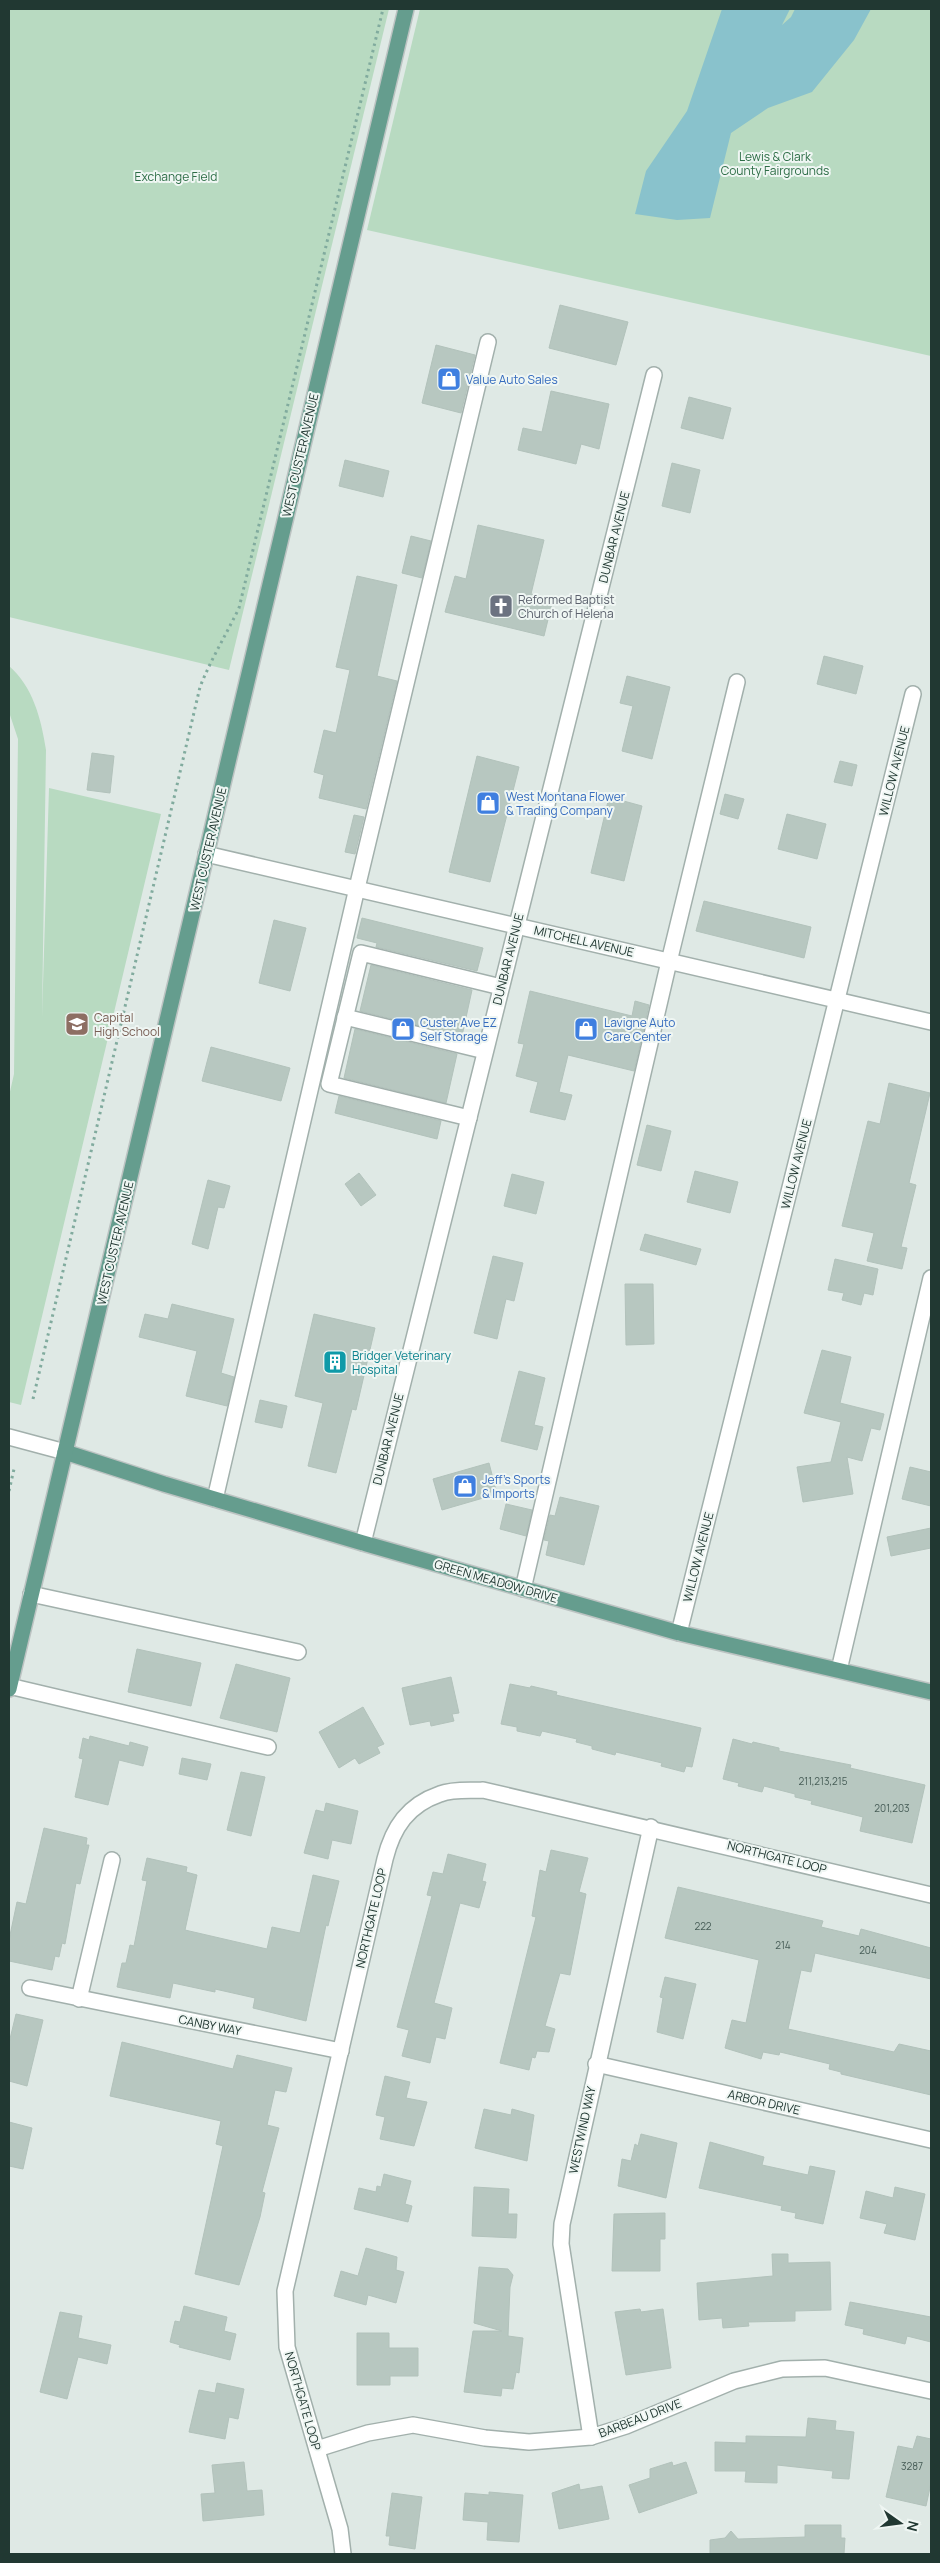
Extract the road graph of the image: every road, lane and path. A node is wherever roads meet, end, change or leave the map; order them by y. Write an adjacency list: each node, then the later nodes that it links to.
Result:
1 (382, 9): 18 (path)
2 (406, 9): 7 (main road, WEST CUSTER AVENUE)
3 (488, 342): 8 (street)
4 (654, 375): 9 (street, DUNBAR AVENUE)
5 (737, 682): 10 (street)
6 (913, 694): 12 (street, WILLOW AVENUE)
7 (206, 854): 8 (street, MITCHELL AVENUE); 20 (main road, WEST CUSTER AVENUE)
8 (357, 888): 9 (street, MITCHELL AVENUE); 23 (street)
9 (517, 925): 10 (street, MITCHELL AVENUE); 11 (street, DUNBAR AVENUE)
10 (670, 961): 12 (street, MITCHELL AVENUE); 25 (street)
11 (501, 988): 13 (street); 15 (street, DUNBAR AVENUE)
12 (837, 1000): 14 (street, MITCHELL AVENUE); 27 (street, WILLOW AVENUE)
13 (345, 1017): 15 (street); 16 (street)
14 (931, 1022)
15 (485, 1052): 16 (street, DUNBAR AVENUE)
16 (469, 1118): 24 (street, DUNBAR AVENUE)
17 (931, 1278): 29 (street)
18 (32, 1399)
19 (9, 1437): 20 (street)
20 (65, 1452): 23 (main road, GREEN MEADOW DRIVE); 26 (main road, WEST CUSTER AVENUE)
21 (14, 1469): 22 (path)
22 (9, 1491)
23 (215, 1499): 24 (main road, GREEN MEADOW DRIVE)
24 (362, 1543): 25 (main road, GREEN MEADOW DRIVE)
25 (523, 1589): 27 (main road, GREEN MEADOW DRIVE)
26 (32, 1594): 28 (street); 30 (main road, WEST CUSTER AVENUE)
27 (679, 1633): 29 (main road, GREEN MEADOW DRIVE)
28 (298, 1652)
29 (839, 1670): 31 (main road, GREEN MEADOW DRIVE)
30 (9, 1688): 32 (street)
31 (931, 1692)
32 (268, 1747)
33 (651, 1827): 35 (street, NORTHGATE LOOP); 38 (street, NORTHGATE LOOP); 39 (street, WESTWIND WAY)
34 (112, 1860): 37 (street)
35 (931, 1894)
36 (30, 1988): 37 (street, CANBY WAY)
37 (79, 1999): 38 (street, CANBY WAY)
38 (340, 2052): 43 (street, NORTHGATE LOOP)
39 (596, 2064): 40 (street, ARBOR DRIVE); 42 (street, WESTWIND WAY)
40 (931, 2140)
41 (931, 2390): 42 (street, BARBEAU DRIVE)
42 (591, 2437): 43 (street, BARBEAU DRIVE)
43 (317, 2449): 44 (street, NORTHGATE LOOP)
44 (343, 2554)

